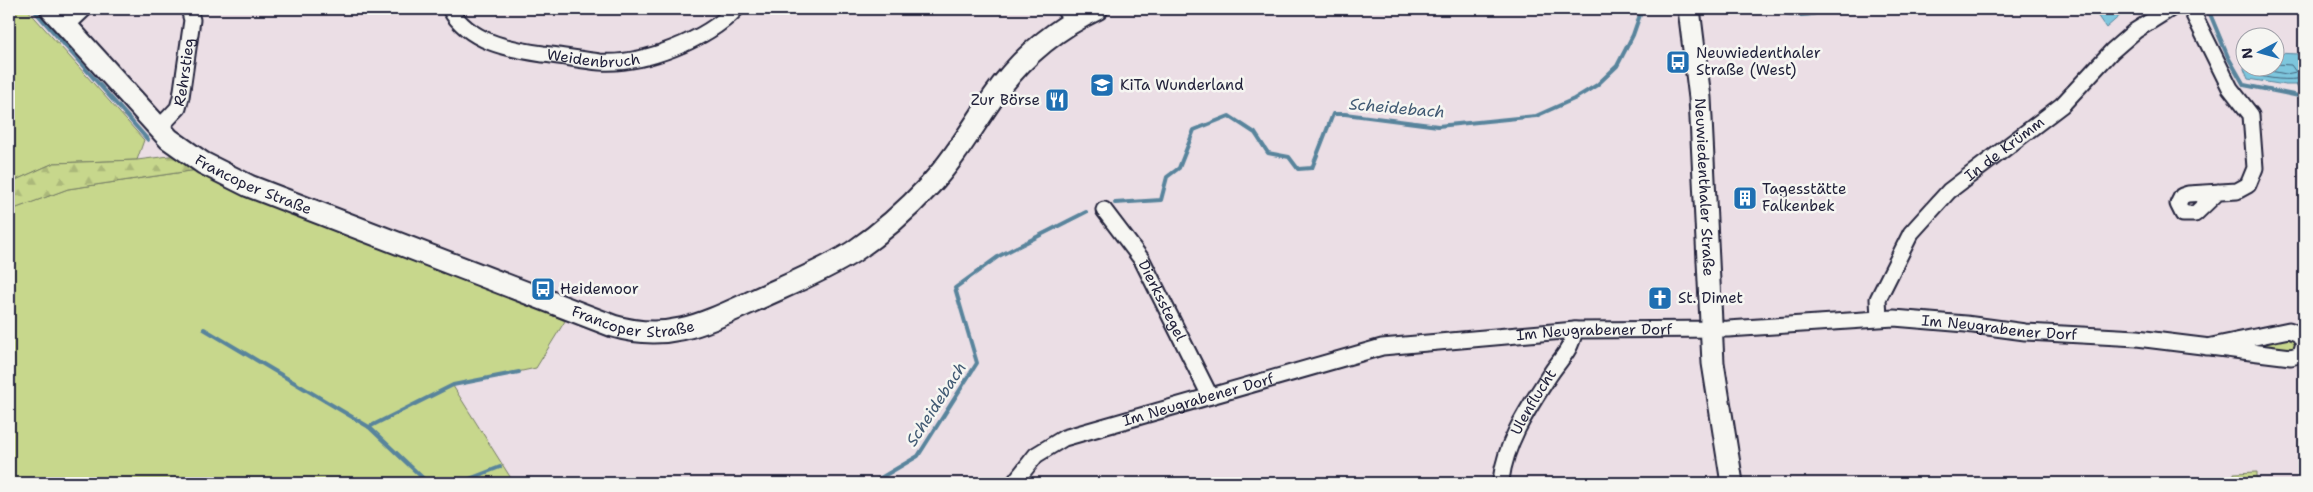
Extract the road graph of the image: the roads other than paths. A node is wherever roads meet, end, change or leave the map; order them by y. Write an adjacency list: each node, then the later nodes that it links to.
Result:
1 (51, 9): 11 (main road, Francoper Straße)
2 (84, 9): 11 (street)
3 (189, 9): 12 (street, Rehrstieg)
4 (450, 9): 5 (street, Weidenbruch)
5 (736, 9)
6 (1097, 9): 10 (main road, Francoper Straße)
7 (1690, 9): 16 (main road, Neuwiedenthaler Straße)
8 (2170, 9): 15 (street, In de Krümm)
9 (2191, 9): 13 (street)
10 (1069, 14): 12 (main road, Francoper Straße)
11 (66, 26): 12 (main road, Francoper Straße)
12 (159, 128)
13 (2218, 192)
14 (1104, 210): 19 (street, Dierksstegel)
15 (1879, 318): 16 (street, Im Neugrabener Dorf); 18 (street, Im Neugrabener Dorf)
16 (1710, 329): 17 (street, Im Neugrabener Dorf); 22 (main road, Neuwiedenthaler Straße)
17 (1575, 330): 19 (street, Im Neugrabener Dorf); 20 (street, Ulenflucht)
18 (2207, 347): 18 (street, Im Neugrabener Dorf)
19 (1210, 396): 21 (street, Im Neugrabener Dorf)
20 (1501, 480)
21 (1014, 483)
22 (1732, 483)

